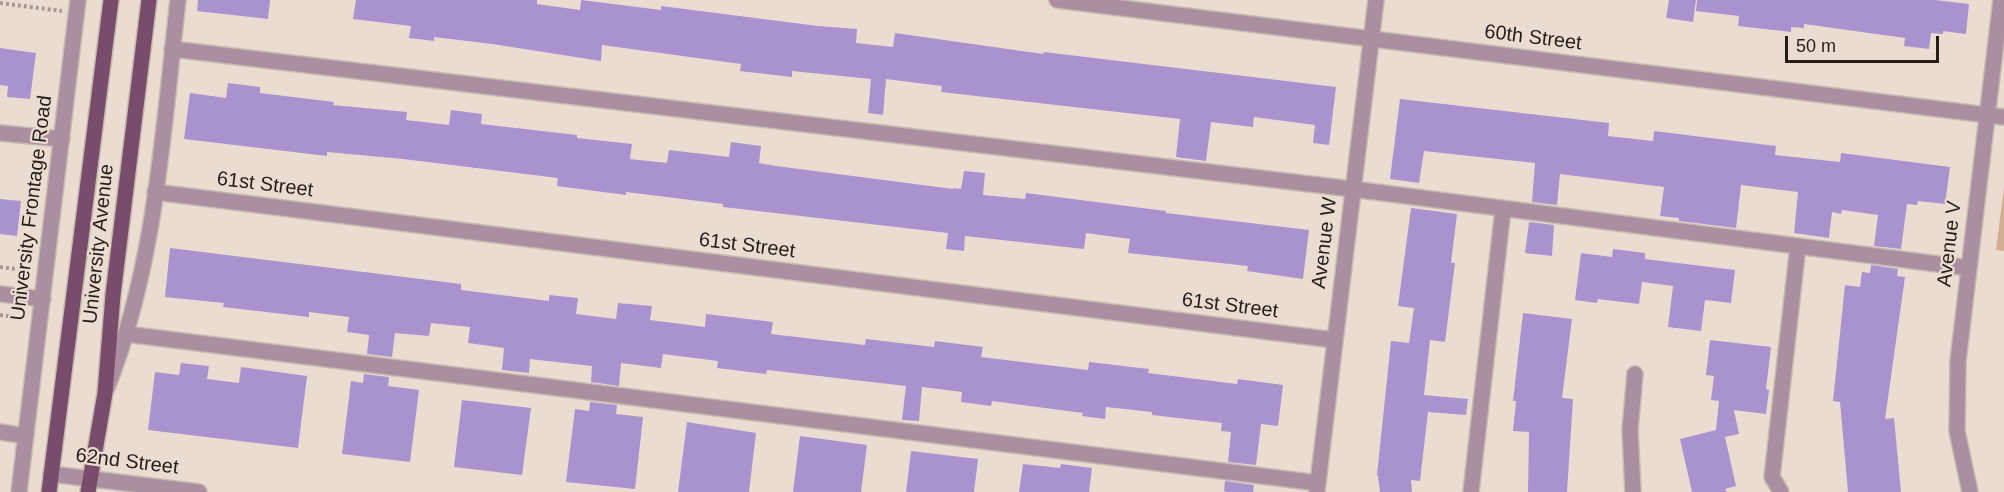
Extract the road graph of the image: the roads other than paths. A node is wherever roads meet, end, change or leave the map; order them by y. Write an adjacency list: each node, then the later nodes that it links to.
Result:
1 (78, 0): 13 (street, University Frontage Road)
2 (111, 0): 27 (main road, University Avenue)
3 (149, 0): 24 (main road, University Avenue)
4 (178, 0): 9 (street)
5 (1057, 0): 8 (street, 60th Street)
6 (1376, 0): 8 (street, Avenue W)
7 (2001, 0): 10 (street, Avenue V)
8 (1371, 39): 10 (street, 60th Street); 14 (street, Avenue W)
9 (172, 49): 14 (street); 15 (street)
10 (1986, 115): 11 (street, 60th Street); 18 (street, Avenue V)
11 (2004, 117)
12 (0, 133): 13 (street)
13 (62, 139): 20 (street, University Frontage Road)
14 (1352, 189): 16 (street); 22 (street, Avenue W)
15 (156, 192): 21 (street); 22 (street, 61st Street)
16 (1503, 209): 17 (street); 33 (street)
17 (1798, 246): 18 (street); 35 (street)
18 (1969, 268): 36 (street, Avenue V)
19 (0, 294): 20 (street)
20 (43, 299): 26 (street, University Frontage Road)
21 (126, 334): 24 (street); 29 (street)
22 (1334, 340): 29 (street, Avenue W)
23 (1635, 374): 34 (street)
24 (105, 393): 28 (main road, University Avenue)
25 (0, 432): 26 (street)
26 (26, 435): 30 (street, University Frontage Road)
27 (51, 474): 28 (street, 62nd Street); 31 (main road, University Avenue)
28 (89, 485): 32 (street, 62nd Street)
29 (1317, 487)
30 (19, 492)
31 (49, 492)
32 (199, 492)
33 (1471, 492)
34 (1633, 492)
35 (1781, 492)
36 (1970, 492)

